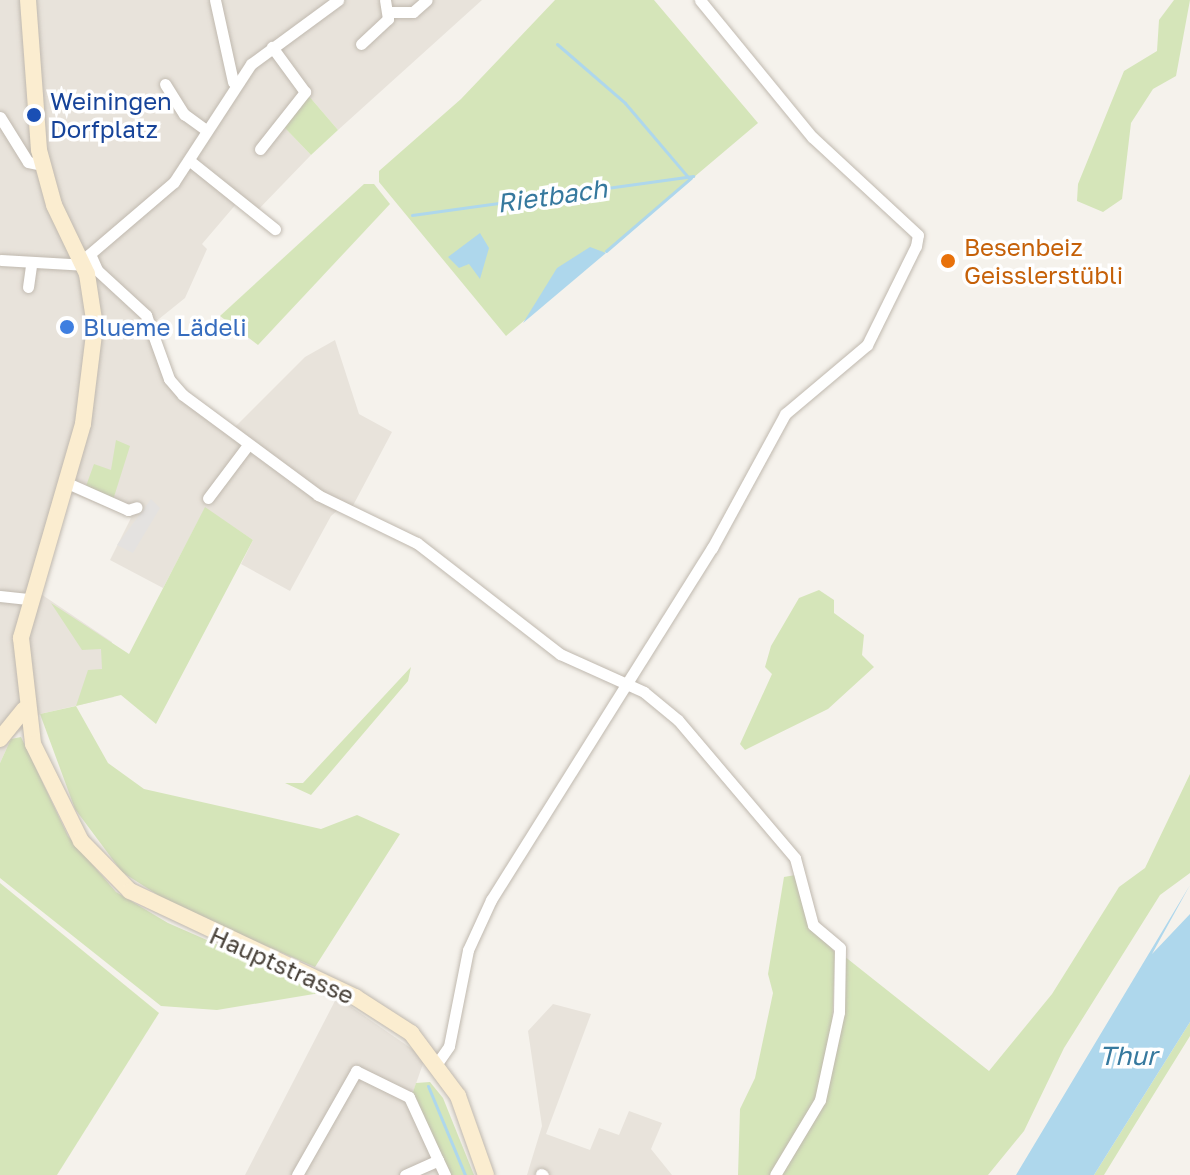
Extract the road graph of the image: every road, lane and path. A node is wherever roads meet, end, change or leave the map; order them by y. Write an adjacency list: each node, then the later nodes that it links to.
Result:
1 (28, 0): 16 (main road, Hauptstrasse)
2 (215, 0): 10 (street)
3 (338, 0): 9 (street)
4 (385, 0): 7 (street)
5 (427, 0): 7 (street)
6 (700, 0): 28 (street)
7 (390, 12): 8 (street)
8 (361, 44)
9 (272, 47): 10 (street); 14 (street)
10 (233, 82): 13 (street)
11 (165, 84): 13 (street)
12 (0, 117): 16 (street)
13 (206, 130): 15 (street)
14 (260, 149)
15 (190, 161): 17 (street); 19 (street)
16 (42, 165): 19 (main road, Hauptstrasse)
17 (275, 229)
18 (1, 260): 20 (street)
19 (87, 260): 20 (street); 22 (street); 23 (main road, Hauptstrasse)
20 (31, 266): 21 (street)
21 (28, 287)
22 (248, 445): 24 (street); 28 (street)
23 (65, 482): 25 (street); 27 (main road, Hauptstrasse)
24 (208, 498)
25 (137, 507)
26 (0, 596): 27 (street)
27 (26, 606): 29 (main road, Hauptstrasse)
28 (627, 682): 31 (street); 37 (street)
29 (30, 717): 30 (main road); 31 (main road, Hauptstrasse)
30 (0, 742)
31 (438, 1062): 36 (main road, Hauptstrasse)
32 (438, 1160): 33 (street); 34 (street); 35 (street)
33 (297, 1175)
34 (405, 1175)
35 (445, 1175)
36 (486, 1175)
37 (775, 1175)

